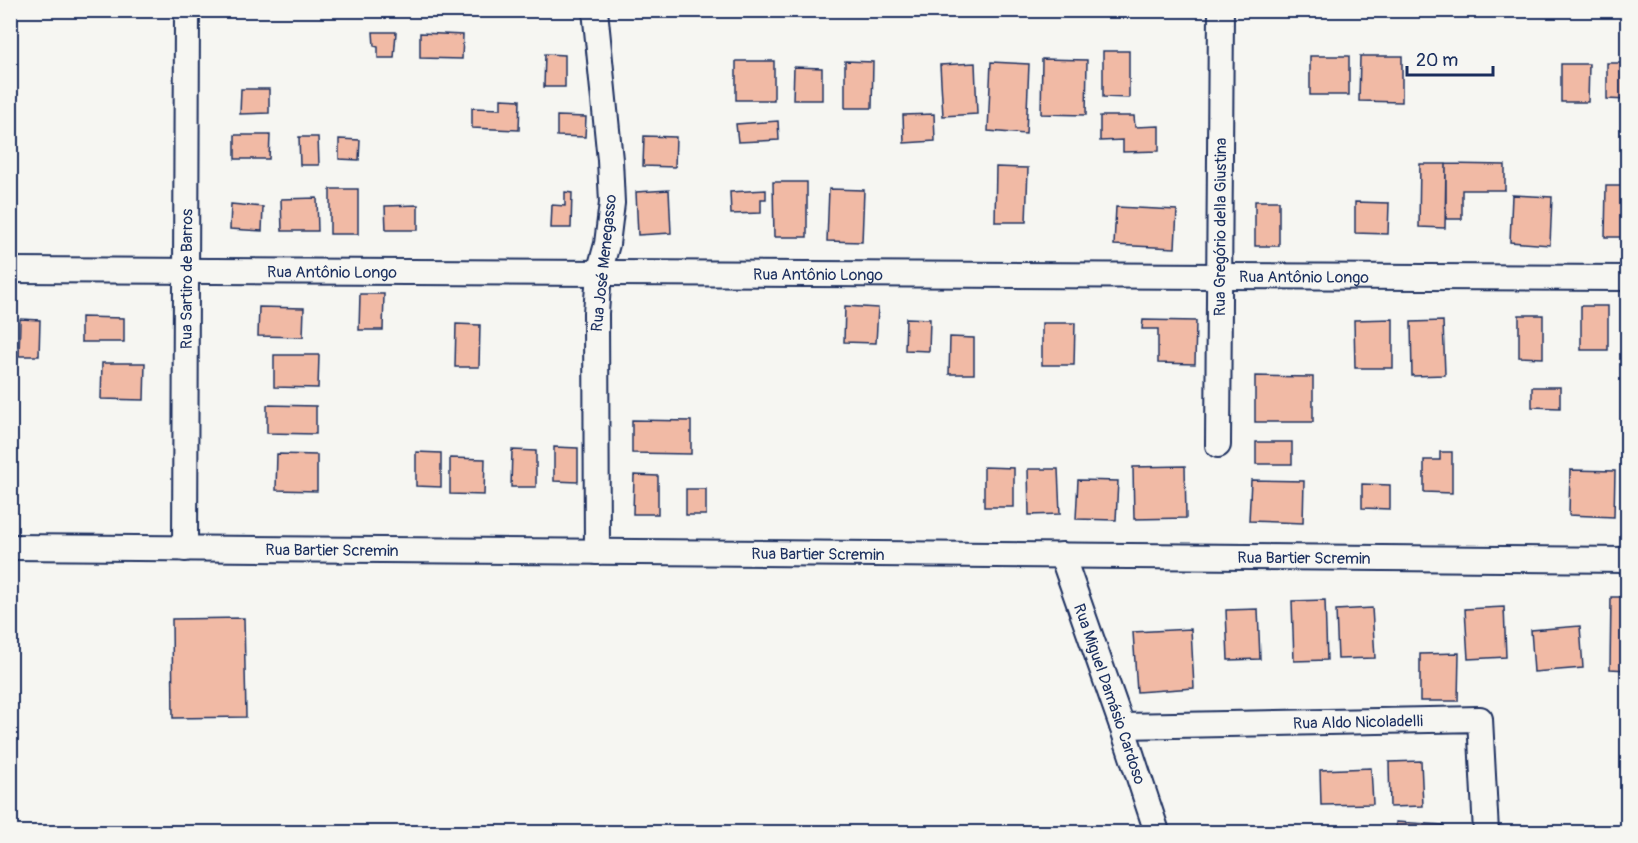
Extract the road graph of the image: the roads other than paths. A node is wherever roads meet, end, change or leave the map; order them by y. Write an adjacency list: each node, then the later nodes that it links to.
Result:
1 (187, 10): 5 (street, Rua Sartiro de Barros)
2 (595, 10): 6 (street, Rua José Menegasso)
3 (1221, 10): 7 (street, Rua Gregório della Giustina)
4 (10, 270): 5 (street, Rua Antônio Longo)
5 (186, 271): 6 (street, Rua Antônio Longo); 11 (street, Rua Sartiro de Barros)
6 (599, 273): 7 (street, Rua Antônio Longo); 12 (street, Rua José Menegasso)
7 (1220, 276): 8 (street, Rua Antônio Longo); 9 (street, Rua Gregório della Giustina)
8 (1628, 278)
9 (1218, 445)
10 (10, 547): 11 (street, Rua Bartier Scremin)
11 (185, 549): 12 (street, Rua Bartier Scremin)
12 (597, 552): 13 (street, Rua Bartier Scremin)
13 (1062, 555): 14 (street, Rua Bartier Scremin); 15 (street, Rua Miguel Damásio Cardoso)
14 (1628, 560)
15 (1122, 726): 16 (street, Rua Miguel Damásio Cardoso); 17 (street, Rua Aldo Nicoladelli)
16 (1157, 832)
17 (1486, 832)

